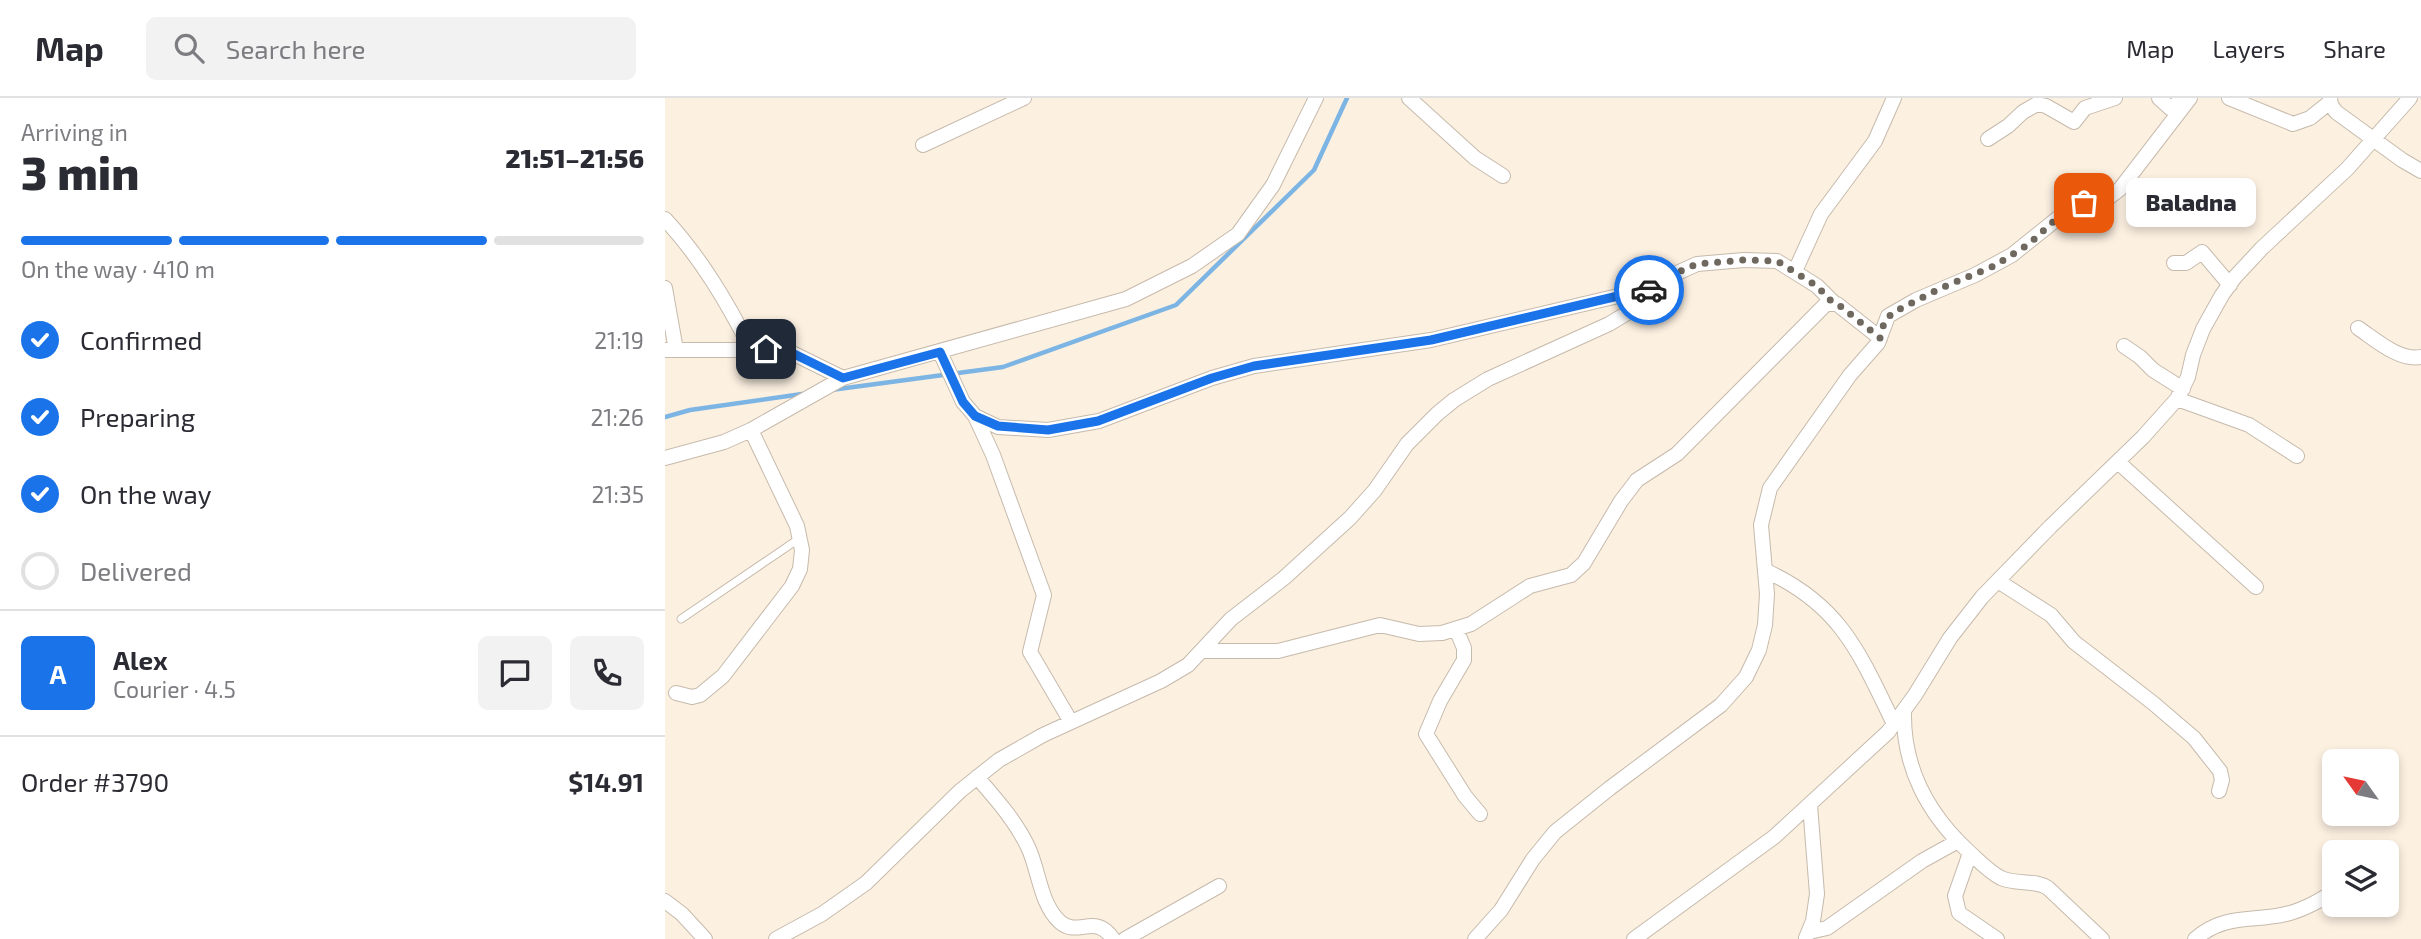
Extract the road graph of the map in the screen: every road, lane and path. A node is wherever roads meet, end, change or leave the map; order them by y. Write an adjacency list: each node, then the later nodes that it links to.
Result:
1 (1024, 98): 13 (street)
2 (1316, 98): 28 (street)
3 (1409, 98): 15 (street)
4 (1895, 98): 18 (street)
5 (2115, 98): 11 (street)
6 (2159, 98): 7 (street)
7 (2188, 98): 24 (street)
8 (2229, 98): 10 (street)
9 (2410, 98): 12 (street)
10 (2330, 100): 12 (street)
11 (1988, 139)
12 (2374, 140): 14 (street); 19 (street)
13 (923, 145)
14 (2421, 171)
15 (1503, 176)
16 (665, 219): 26 (street)
17 (2174, 263): 19 (street)
18 (1795, 271): 21 (street); 22 (street)
19 (2230, 285): 31 (street)
20 (665, 288): 27 (street)
21 (1631, 303): 32 (street); 43 (street)
22 (1833, 303): 24 (street); 42 (street)
23 (2358, 328): 29 (street)
24 (1880, 338): 38 (street)
25 (2124, 346): 31 (street)
26 (751, 349): 27 (street); 30 (street)
27 (670, 350)
28 (940, 352): 30 (street); 32 (street)
29 (2421, 357)
30 (843, 378): 33 (street)
31 (2180, 394): 34 (street); 36 (street)
32 (975, 416): 46 (street)
33 (751, 430): 35 (street); 37 (street)
34 (2297, 456)
35 (665, 458)
36 (2118, 462): 39 (street); 40 (street)
37 (801, 538): 41 (lane); 44 (street)
38 (1766, 570): 45 (street); 61 (street)
39 (1998, 581): 45 (street); 48 (street)
40 (2256, 587)
41 (681, 619)
42 (1456, 629): 43 (street); 50 (street)
43 (1202, 651): 46 (street)
44 (676, 693)
45 (1899, 718): 49 (street); 51 (street)
46 (1071, 722): 47 (street)
47 (977, 777): 58 (street); 59 (street)
48 (2219, 791)
49 (1810, 805): 56 (street); 62 (street)
50 (1479, 814)
51 (1958, 841): 52 (street); 56 (street)
52 (1971, 853): 63 (street); 64 (street)
53 (1219, 886): 60 (street)
54 (2322, 897): 65 (street)
55 (665, 901): 57 (street)
56 (1807, 935)
57 (705, 939)
58 (776, 939)
59 (1112, 939)
60 (1125, 939)
61 (1475, 939)
62 (1634, 939)
63 (1997, 939)
64 (2102, 939)
65 (2195, 939)

